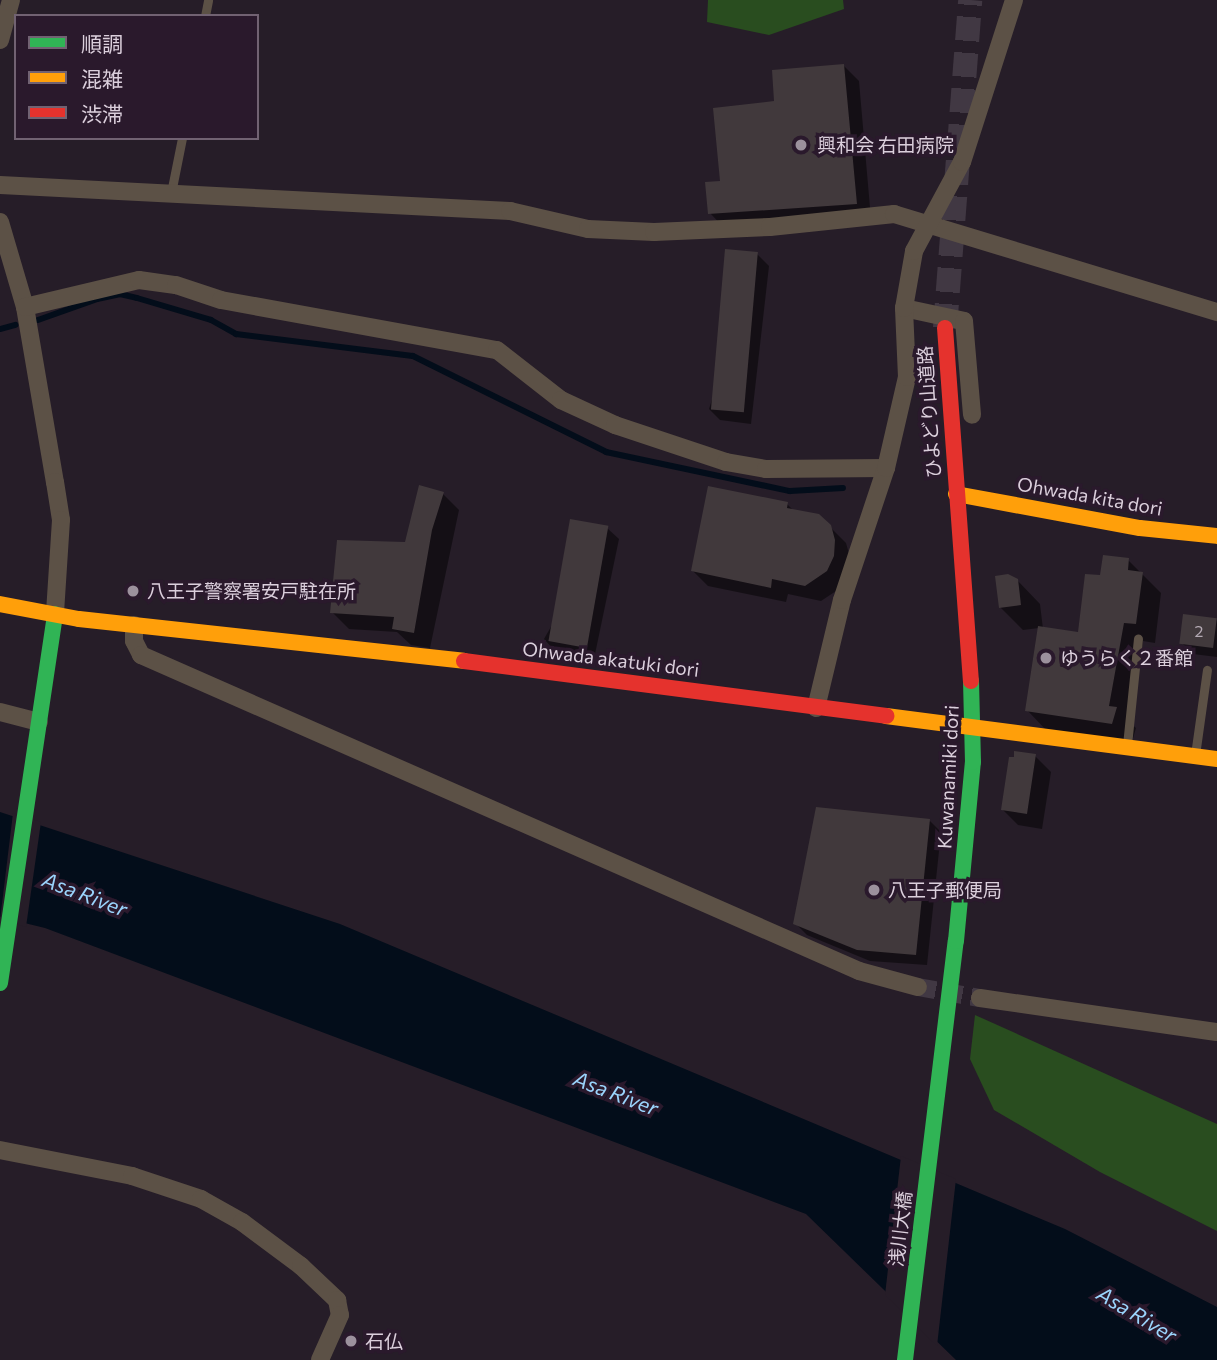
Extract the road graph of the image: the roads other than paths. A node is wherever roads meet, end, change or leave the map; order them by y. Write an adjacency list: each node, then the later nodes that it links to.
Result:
1 (11, 0): 3 (street)
2 (1014, 0): 8 (street)
3 (0, 40)
4 (182, 140): 6 (lane)
5 (0, 185): 6 (street)
6 (172, 193): 8 (street)
7 (0, 222): 9 (street)
8 (926, 223): 10 (street); 11 (street)
9 (25, 307): 14 (street); 18 (street)
10 (904, 308): 13 (street); 14 (street)
11 (1217, 312)
12 (945, 328): 15 (street, ひよどり山道路)
13 (972, 415)
14 (886, 468): 22 (street)
15 (956, 494): 16 (street, Ohwada kita dori); 24 (street, Kuwanamiki dori)
16 (1217, 536)
17 (0, 604): 18 (street, Ohwada akatuki dori)
18 (55, 614): 19 (street, Ohwada akatuki dori); 25 (street)
19 (134, 625): 22 (street, Ohwada akatuki dori); 30 (street)
20 (1138, 639): 26 (lane)
21 (1207, 670): 27 (lane)
22 (816, 708): 24 (street, Ohwada akatuki dori)
23 (0, 712): 25 (street)
24 (973, 728): 26 (street, Ohwada akatuki dori); 33 (street, Kuwanamiki dori)
25 (37, 730): 29 (street)
26 (1127, 748): 27 (street, Ohwada akatuki dori)
27 (1195, 757): 28 (street, Ohwada akatuki dori)
28 (1217, 759)
29 (0, 983)
30 (918, 987)
31 (980, 998): 32 (street)
32 (1217, 1032)
33 (936, 1102): 36 (street, 浅川大橋)
34 (0, 1150): 35 (street)
35 (320, 1360)
36 (905, 1360)

